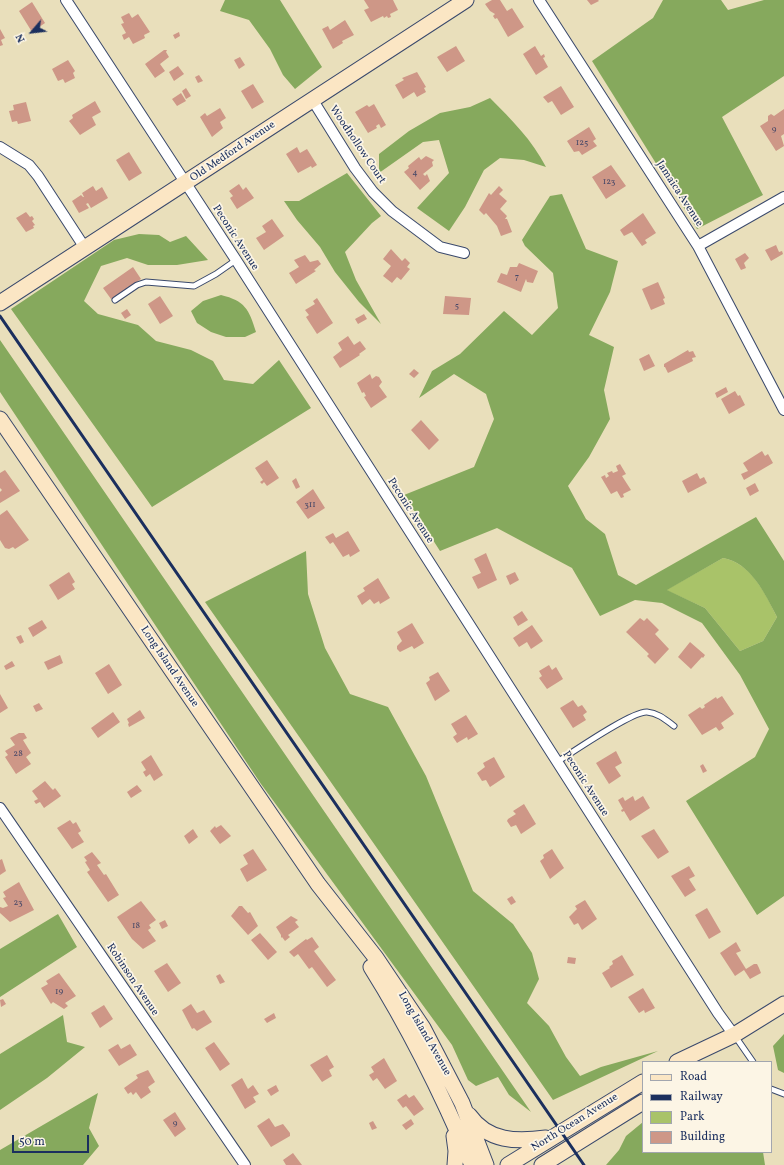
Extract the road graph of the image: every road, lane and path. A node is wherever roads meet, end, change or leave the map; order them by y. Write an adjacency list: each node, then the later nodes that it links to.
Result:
1 (66, 0): 6 (street, Peconic Avenue)
2 (466, 0): 4 (street, Old Medford Avenue)
3 (539, 0): 8 (street, Jamaica Avenue)
4 (312, 99): 6 (street, Old Medford Avenue); 10 (street, Woodhollow Court)
5 (0, 147): 9 (street)
6 (185, 184): 9 (street, Old Medford Avenue); 11 (street, Peconic Avenue)
7 (784, 197): 8 (street)
8 (698, 246): 14 (street, Jamaica Avenue)
9 (85, 248): 13 (street, Old Medford Avenue)
10 (464, 253)
11 (236, 260): 12 (lane); 17 (street, Peconic Avenue)
12 (115, 300)
13 (0, 303)
14 (784, 410)
15 (0, 419): 28 (street, Long Island Avenue)
16 (674, 726): 17 (lane)
17 (557, 762): 20 (street, Peconic Avenue)
18 (0, 808): 31 (street, Robinson Avenue)
19 (784, 1004): 20 (street)
20 (734, 1035): 21 (street); 22 (street); 23 (lane)
21 (679, 1061)
22 (701, 1061)
23 (752, 1061)
24 (642, 1083): 29 (street, North Ocean Avenue)
25 (772, 1089): 26 (lane)
26 (784, 1094)
27 (642, 1103): 30 (street, North Ocean Avenue)
28 (455, 1105): 29 (street); 32 (street); 33 (street, Long Island Avenue); 34 (street, Long Island Avenue)
29 (551, 1138): 35 (street, North Ocean Avenue)
30 (544, 1164)
31 (245, 1165)
32 (455, 1165)
33 (472, 1165)
34 (486, 1165)
35 (508, 1165)

